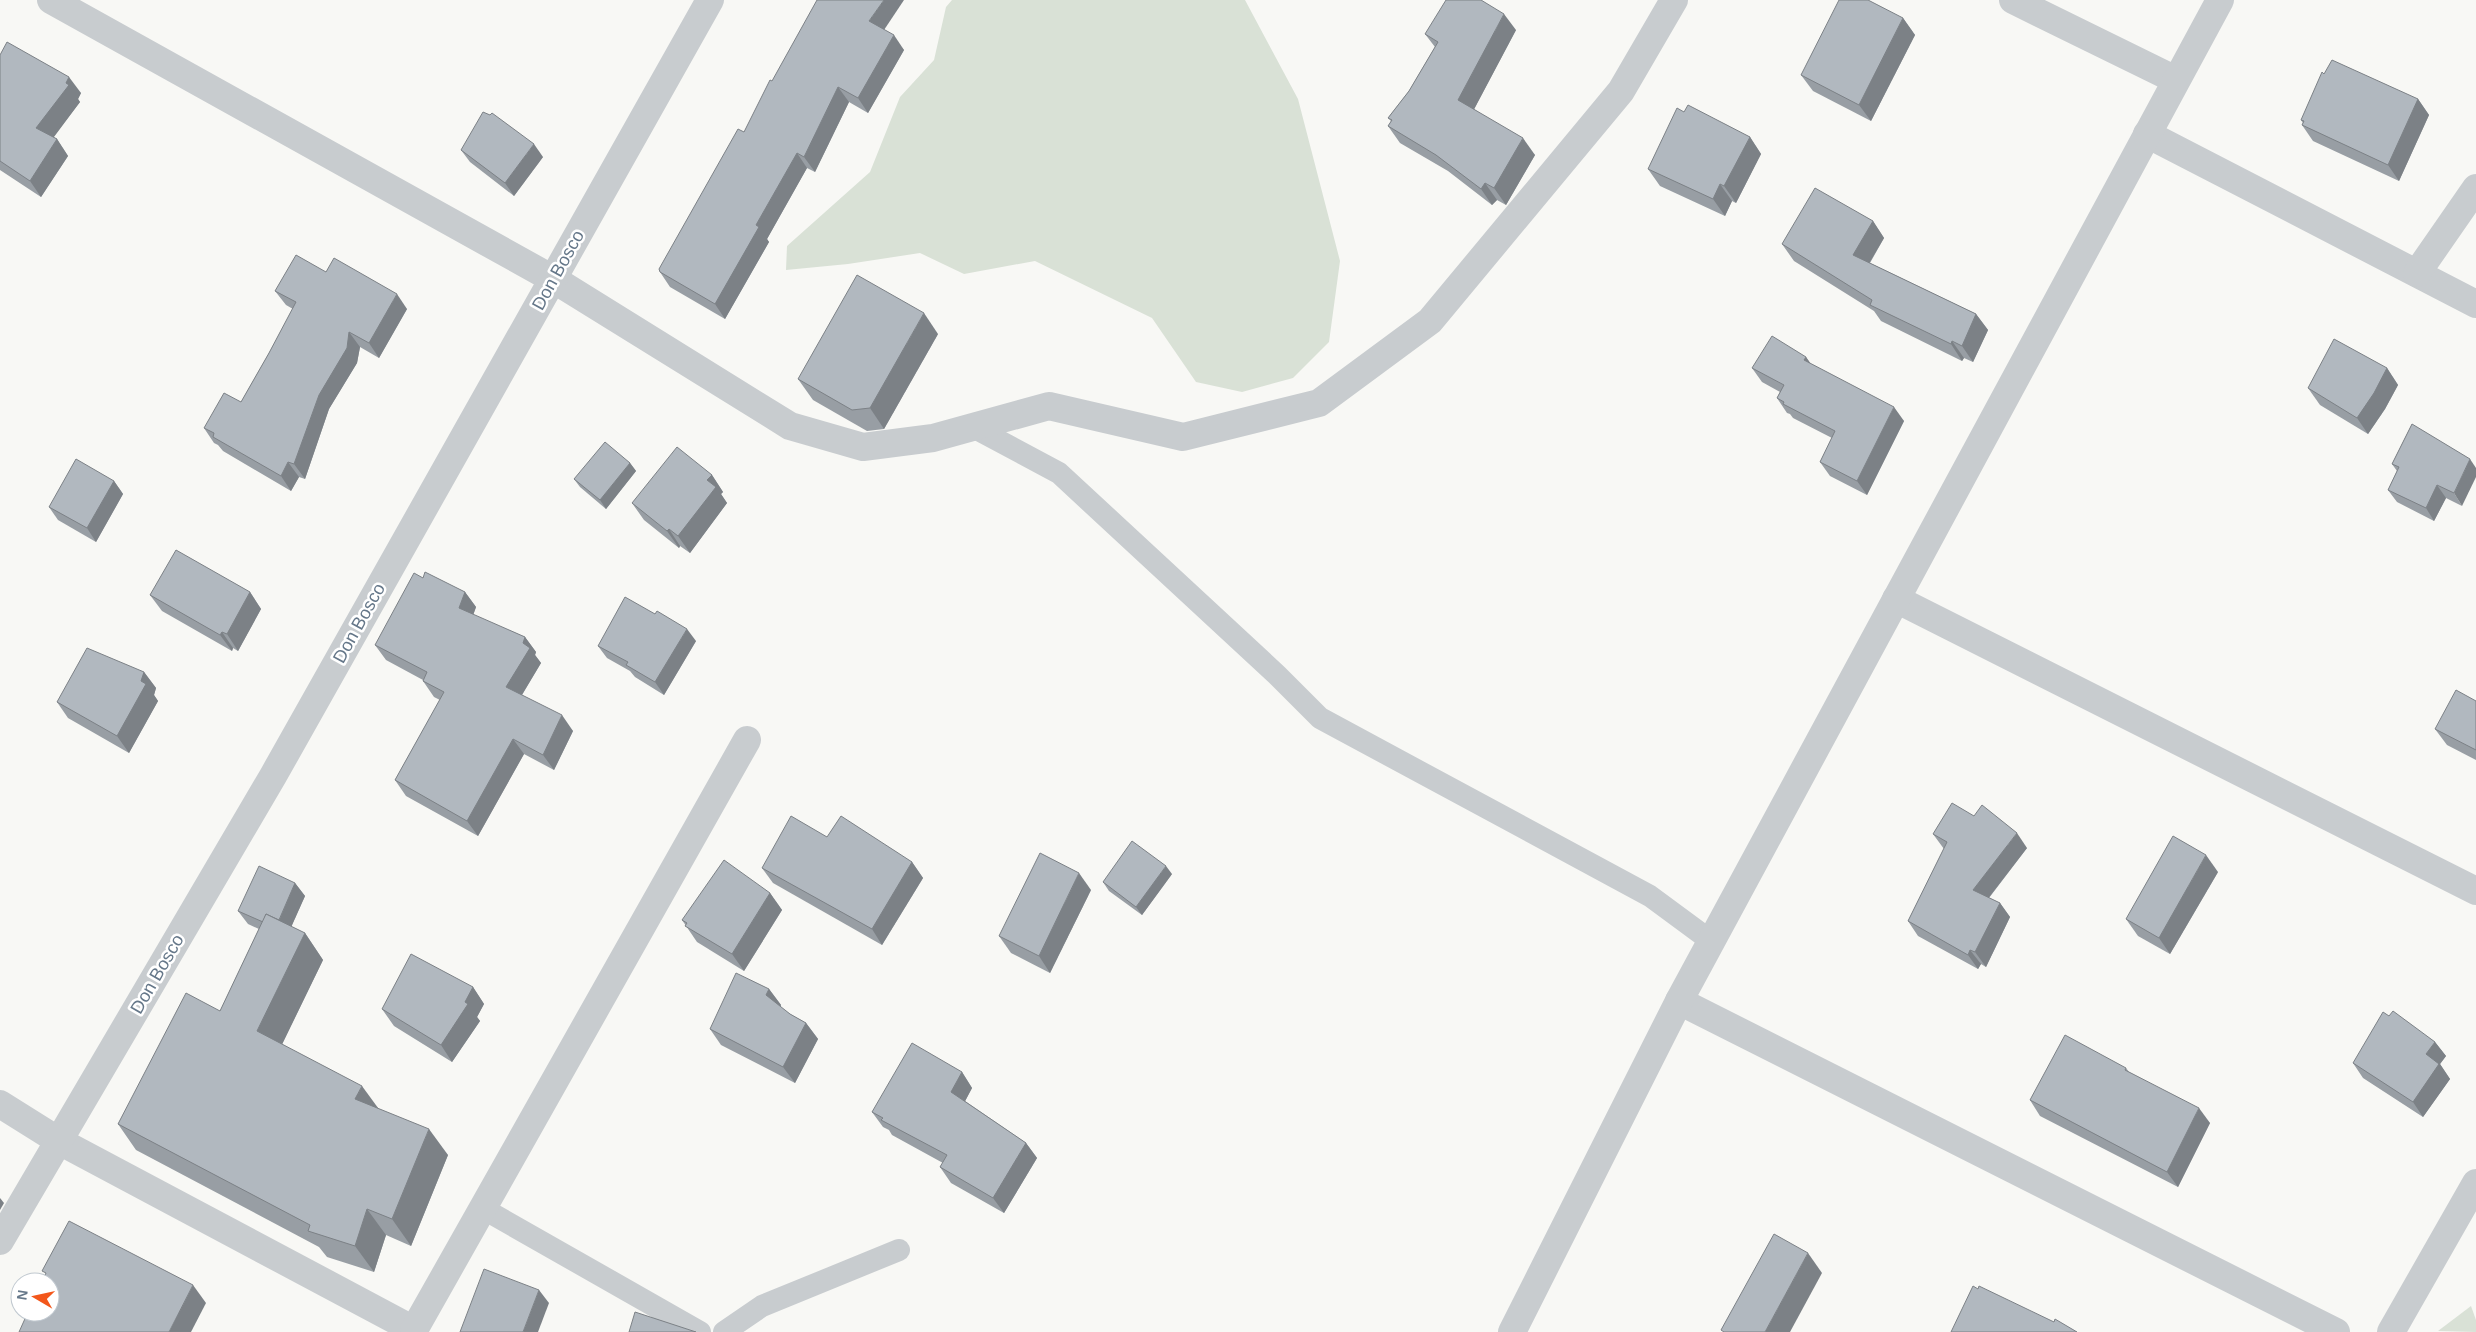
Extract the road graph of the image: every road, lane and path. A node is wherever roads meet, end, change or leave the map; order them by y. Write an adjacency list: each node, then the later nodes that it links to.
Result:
1 (51, 0): 10 (street)
2 (710, 0): 10 (street, Don Bosco)
3 (1674, 0): 12 (street)
4 (2013, 0): 6 (street)
5 (2220, 0): 6 (street)
6 (2176, 80): 7 (street)
7 (2147, 134): 9 (street); 13 (street)
8 (2476, 188): 9 (street)
9 (2418, 273): 11 (street)
10 (553, 278): 12 (street); 19 (street, Don Bosco)
11 (2476, 304)
12 (973, 427): 16 (lane)
13 (1896, 599): 15 (street); 16 (street)
14 (747, 740): 21 (street)
15 (2476, 891)
16 (1711, 941): 17 (street)
17 (1679, 1002): 27 (street); 28 (street)
18 (0, 1104): 19 (street)
19 (58, 1141): 22 (street, Don Bosco); 24 (street)
20 (2476, 1183): 29 (street)
21 (482, 1208): 24 (street); 25 (lane)
22 (0, 1241)
23 (899, 1250): 26 (lane)
24 (413, 1331)
25 (700, 1332)
26 (724, 1332)
27 (1512, 1332)
28 (2336, 1332)
29 (2391, 1332)

